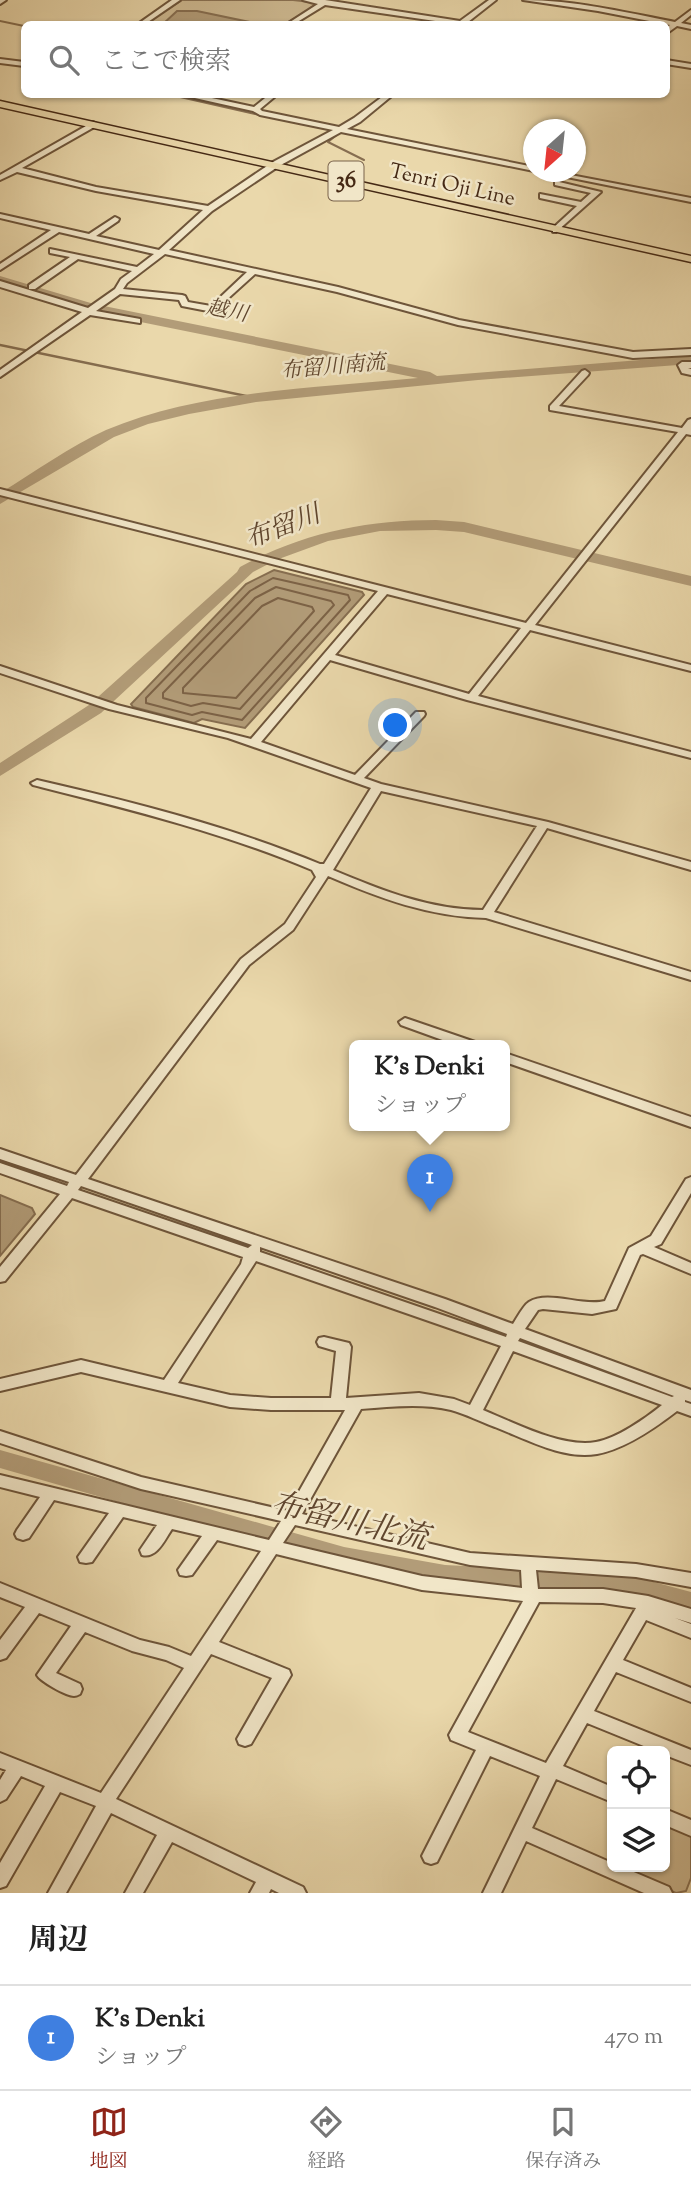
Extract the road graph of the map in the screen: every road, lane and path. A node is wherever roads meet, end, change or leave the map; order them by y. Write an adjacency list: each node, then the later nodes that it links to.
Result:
1 (177, 0): 7 (street)
2 (306, 0): 5 (street)
3 (493, 0): 10 (street)
4 (526, 0): 11 (street)
5 (325, 2): 8 (street); 9 (street)
6 (691, 12): 13 (street)
7 (146, 21)
8 (295, 21)
9 (429, 21)
10 (468, 21)
11 (662, 21)
12 (670, 23): 13 (street)
13 (678, 24): 14 (street); 15 (street)
14 (691, 27)
15 (670, 31)
16 (0, 61): 18 (street)
17 (670, 62): 19 (street)
18 (21, 64)
19 (691, 66)
20 (200, 98): 24 (street)
21 (270, 98): 24 (street)
22 (385, 98): 26 (street)
23 (0, 104): 25 (main road, Tenri Oji Line / 36)
24 (255, 109): 26 (street)
25 (93, 124): 27 (main road, Tenri Oji Line / 36); 29 (street)
26 (340, 129): 27 (street); 28 (street)
27 (276, 164): 36 (street); 40 (main road, Tenri Oji Line / 36)
28 (523, 167)
29 (16, 169): 30 (street); 36 (street)
30 (0, 178)
31 (586, 180): 34 (street)
32 (558, 183): 35 (street)
33 (543, 196): 35 (street)
34 (691, 200)
35 (582, 205): 40 (street)
36 (209, 209): 43 (street)
37 (0, 216): 39 (street)
38 (115, 219): 41 (street)
39 (59, 228): 41 (street); 46 (street)
40 (556, 230): 45 (main road, Tenri Oji Line / 36)
41 (92, 235): 43 (street)
42 (53, 251): 44 (street)
43 (162, 252): 47 (street); 48 (street)
44 (77, 256): 47 (street); 51 (street)
45 (691, 259)
46 (0, 268)
47 (139, 270): 52 (street)
48 (253, 271): 52 (street); 55 (street)
49 (0, 276): 51 (street)
50 (0, 285): 51 (street)
51 (29, 289): 53 (street)
52 (118, 291): 53 (street)
53 (94, 309): 54 (street); 59 (street)
54 (137, 321)
55 (691, 352)
56 (691, 365): 57 (street)
57 (691, 372)
58 (585, 373): 60 (street)
59 (0, 374)
60 (689, 428): 65 (street)
61 (0, 492): 62 (street)
62 (252, 556): 63 (street)
63 (276, 562): 64 (street)
64 (385, 590): 65 (street); 66 (street)
65 (526, 626): 67 (street); 69 (street)
66 (327, 656): 69 (street); 71 (street)
67 (691, 668)
68 (0, 669): 71 (street)
69 (471, 698): 72 (street)
70 (420, 714): 73 (street)
71 (254, 743): 73 (street)
72 (691, 755)
73 (358, 778): 75 (street)
74 (37, 783): 78 (street)
75 (378, 787): 76 (street); 78 (street)
76 (544, 824): 77 (street); 79 (street)
77 (691, 866)
78 (317, 868): 79 (street); 88 (street)
79 (487, 914): 80 (street)
80 (691, 976)
81 (405, 1022): 82 (street)
82 (456, 1040)
83 (510, 1059): 84 (street)
84 (691, 1122)
85 (0, 1154): 88 (street)
86 (0, 1168): 88 (street)
87 (691, 1182): 90 (street)
88 (74, 1187): 89 (street); 92 (street)
89 (254, 1248): 93 (street); 96 (street)
90 (643, 1248): 91 (street); 93 (street)
91 (691, 1269)
92 (0, 1277)
93 (513, 1337): 97 (street); 101 (street)
94 (324, 1342): 98 (street)
95 (0, 1385): 96 (street)
96 (168, 1386): 98 (street)
97 (683, 1398): 100 (street); 101 (street)
98 (338, 1403): 99 (street)
99 (356, 1404): 101 (street); 106 (street)
100 (691, 1410)
101 (474, 1413)
102 (0, 1437): 106 (street)
103 (0, 1481): 104 (street)
104 (50, 1494): 105 (street); 108 (street)
105 (119, 1511): 107 (street); 112 (street)
106 (292, 1517): 110 (street); 113 (street)
107 (168, 1524): 109 (street); 111 (street)
108 (23, 1534)
109 (212, 1535): 110 (street); 114 (street)
110 (272, 1546): 117 (street); 122 (street)
111 (148, 1550)
112 (86, 1557)
113 (528, 1565): 115 (street); 117 (street)
114 (187, 1570)
115 (691, 1580)
116 (0, 1590): 118 (street)
117 (530, 1593): 119 (street); 130 (street)
118 (36, 1605): 120 (street); 123 (street)
119 (691, 1616)
120 (82, 1623): 125 (street); 126 (street)
121 (691, 1631): 124 (street)
122 (207, 1646): 125 (street); 129 (street)
123 (0, 1653)
124 (612, 1663): 127 (street); 128 (street)
125 (194, 1665): 138 (street)
126 (74, 1689)
127 (691, 1695)
128 (583, 1714): 131 (street); 134 (street)
129 (245, 1739)
130 (486, 1747): 134 (street); 143 (street)
131 (691, 1758)
132 (0, 1760): 133 (street)
133 (18, 1767): 135 (street); 137 (street)
134 (551, 1771): 136 (street); 141 (street)
135 (56, 1782): 138 (street); 144 (street)
136 (607, 1793)
137 (0, 1794)
138 (105, 1801): 142 (street); 146 (street)
139 (670, 1819): 140 (street)
140 (691, 1828)
141 (521, 1831): 149 (street); 150 (street)
142 (168, 1832): 145 (street); 147 (street)
143 (431, 1856)
144 (0, 1880)
145 (263, 1886): 148 (street)
146 (57, 1893)
147 (134, 1893)
148 (297, 1893)
149 (492, 1893)
150 (663, 1893)

